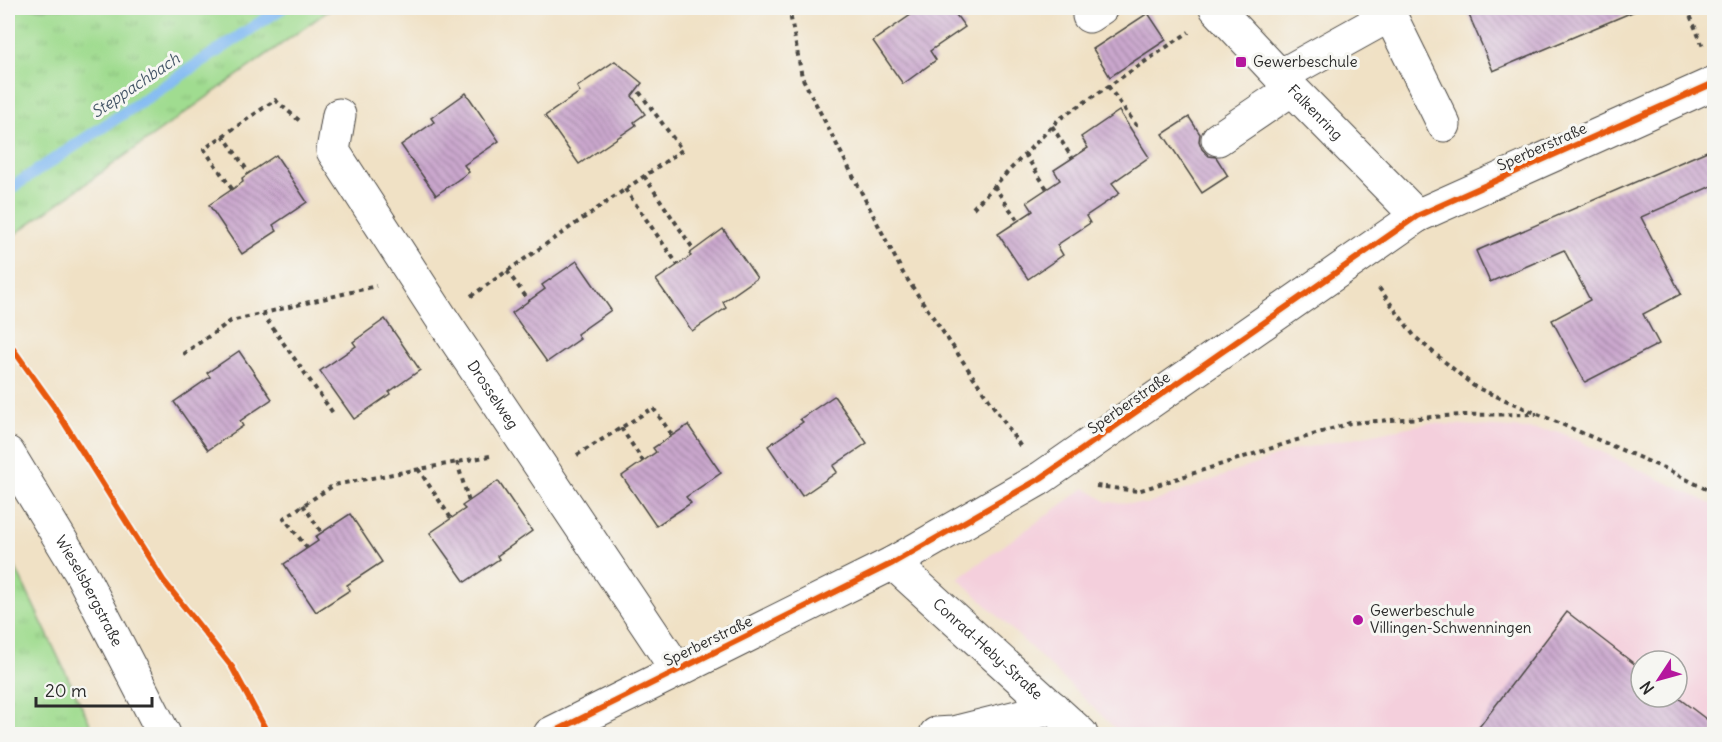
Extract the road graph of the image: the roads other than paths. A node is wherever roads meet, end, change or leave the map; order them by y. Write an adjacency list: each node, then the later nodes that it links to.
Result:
1 (1218, 9): 3 (street, Falkenring)
2 (1711, 69): 7 (street, Sperberstraße)
3 (1286, 83): 5 (street); 6 (street); 7 (street, Falkenring)
4 (339, 115): 10 (street, Drosselweg)
5 (1444, 125)
6 (1218, 138)
7 (1417, 216): 9 (street, Sperberstraße)
8 (8, 453): 12 (street, Wieselsbergstraße)
9 (893, 563): 10 (street, Sperberstraße); 11 (street, Conrad-Heby-Straße)
10 (676, 670): 13 (street, Sperberstraße)
11 (1053, 708): 14 (street); 15 (street, Conrad-Heby-Straße)
12 (164, 735)
13 (550, 735)
14 (936, 735)
15 (1081, 735)

